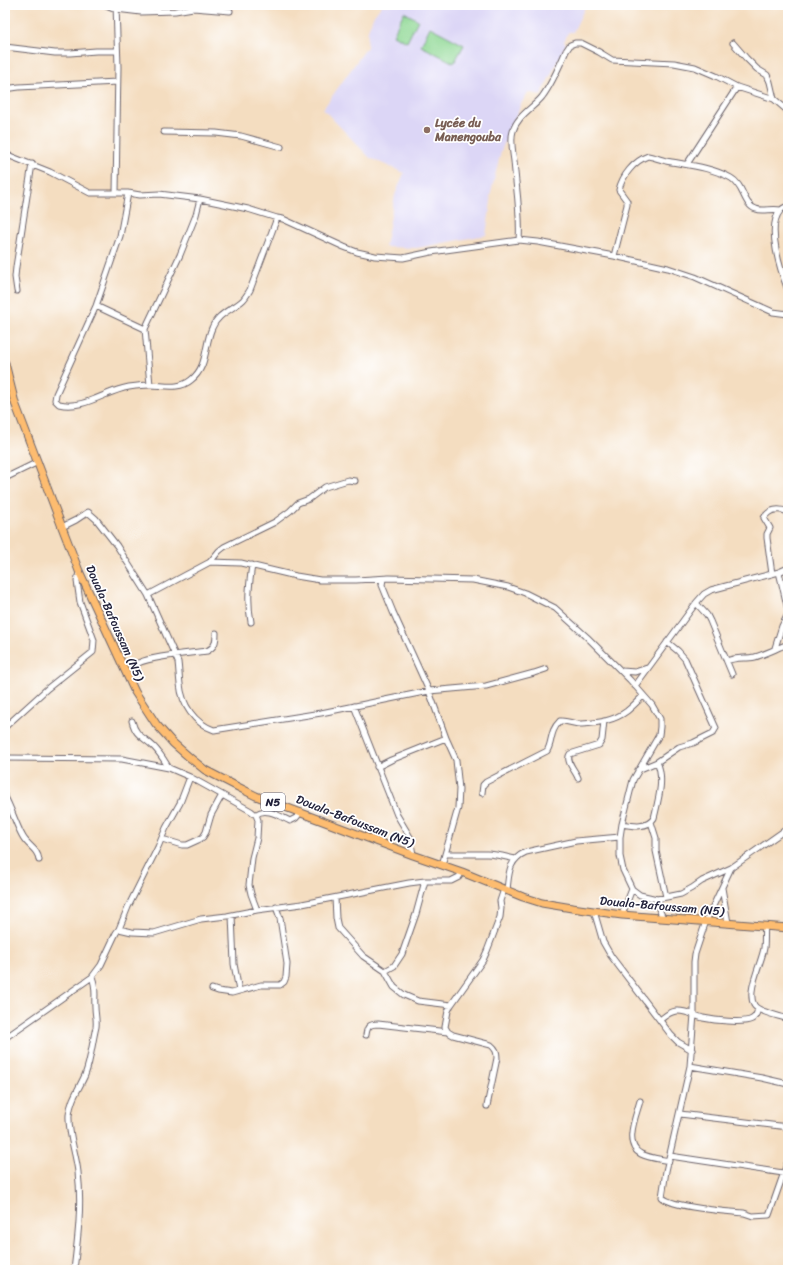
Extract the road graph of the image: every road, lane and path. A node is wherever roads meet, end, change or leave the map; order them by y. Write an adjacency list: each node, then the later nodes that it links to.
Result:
1 (106, 5): 2 (street)
2 (116, 7): 3 (street); 6 (street)
3 (230, 11)
4 (733, 43): 10 (street)
5 (5, 47): 6 (street)
6 (117, 51): 7 (street)
7 (117, 82): 9 (street); 17 (street)
8 (738, 87): 10 (street); 16 (street); 23 (street)
9 (5, 89)
10 (774, 99): 11 (street)
11 (788, 111)
12 (164, 132): 13 (street)
13 (281, 147)
14 (5, 154): 15 (street)
15 (32, 164): 17 (street); 26 (street)
16 (687, 164): 21 (street); 24 (street)
17 (116, 193): 18 (street)
18 (128, 193): 19 (street); 27 (street)
19 (200, 198): 22 (street); 29 (street)
20 (788, 206): 21 (street)
21 (780, 210): 25 (street)
22 (277, 218): 23 (street); 31 (street)
23 (519, 240): 24 (street)
24 (614, 256): 28 (street)
25 (788, 289)
26 (18, 291)
27 (96, 306): 29 (street); 31 (street)
28 (788, 314)
29 (144, 329): 31 (street)
30 (5, 363): 32 (highway, Douala-Bafoussam (N5) / N5)
31 (150, 385)
32 (38, 462): 33 (street); 36 (highway, Douala-Bafoussam (N5) / N5)
33 (5, 478)
34 (355, 481): 37 (street)
35 (788, 512): 42 (street)
36 (62, 527): 40 (highway, Douala-Bafoussam (N5) / N5); 44 (street)
37 (210, 562): 38 (street); 44 (street)
38 (252, 565): 43 (street); 48 (street)
39 (788, 568): 41 (street)
40 (80, 571): 66 (street); 80 (highway, Douala-Bafoussam (N5) / N5)
41 (779, 572): 42 (street); 46 (street)
42 (772, 574): 45 (street)
43 (383, 579): 58 (street); 61 (street)
44 (148, 595): 53 (street)
45 (696, 603): 50 (street); 54 (street)
46 (788, 610)
47 (788, 614): 52 (street)
48 (251, 622)
49 (216, 633): 53 (street)
50 (667, 642): 56 (street); 69 (street)
51 (788, 644): 52 (street)
52 (776, 648): 54 (street)
53 (175, 655): 55 (street); 63 (street)
54 (727, 661): 59 (street)
55 (135, 666)
56 (648, 668): 58 (street); 60 (street)
57 (546, 669): 61 (street)
58 (621, 671): 60 (street)
59 (732, 674)
60 (635, 686): 62 (street)
61 (429, 691): 63 (street); 67 (street)
62 (643, 696): 65 (street); 72 (street)
63 (354, 706): 70 (street)
64 (132, 721): 71 (street)
65 (604, 721): 74 (street); 76 (street)
66 (5, 727)
67 (446, 738): 70 (street); 87 (street)
68 (5, 758): 71 (street)
69 (657, 762): 72 (street); 82 (street)
70 (377, 767): 88 (street)
71 (169, 768): 73 (street)
72 (638, 770): 83 (street)
73 (190, 777): 77 (street); 86 (street)
74 (578, 778)
75 (788, 791): 79 (street)
76 (482, 793)
77 (222, 795): 81 (street); 86 (street)
78 (5, 797): 90 (street)
79 (788, 798)
80 (301, 812): 81 (street); 88 (highway, Douala-Bafoussam (N5) / N5)
81 (256, 815): 102 (street)
82 (651, 822): 83 (street); 98 (street)
83 (622, 824): 85 (street)
84 (788, 828): 92 (street)
85 (620, 837): 89 (street); 96 (street)
86 (162, 839): 111 (street)
87 (445, 854): 89 (street); 91 (street)
88 (412, 855): 91 (highway, Douala-Bafoussam (N5) / N5)
89 (515, 859): 97 (street)
90 (39, 860)
91 (442, 865): 93 (highway, Douala-Bafoussam (N5) / N5)
92 (731, 868): 95 (street); 98 (street)
93 (462, 872): 94 (street); 97 (highway, Douala-Bafoussam (N5) / N5)
94 (424, 881): 99 (street); 112 (street)
95 (722, 888): 107 (street); 108 (street)
96 (632, 889): 100 (street); 105 (street)
97 (506, 890): 103 (highway, Douala-Bafoussam (N5) / N5); 116 (street)
98 (666, 897): 100 (street)
99 (335, 898): 101 (street); 112 (street)
100 (657, 899): 106 (street)
101 (276, 907): 102 (street); 115 (street)
102 (257, 910): 104 (street)
103 (594, 911): 105 (highway, Douala-Bafoussam (N5) / N5); 120 (street)
104 (232, 915): 111 (street); 115 (street)
105 (622, 915): 106 (highway, Douala-Bafoussam (N5) / N5)
106 (663, 918): 107 (highway, Douala-Bafoussam (N5) / N5)
107 (706, 921): 108 (highway, Douala-Bafoussam (N5) / N5); 118 (street)
108 (728, 923): 109 (highway, Douala-Bafoussam (N5) / N5)
109 (764, 926): 110 (highway, Douala-Bafoussam (N5) / N5); 117 (street)
110 (788, 928)
111 (120, 929): 113 (street)
112 (385, 971): 116 (street)
113 (92, 977): 123 (street); 134 (street)
114 (212, 989): 115 (street)
115 (239, 991)
116 (451, 1005): 121 (street)
117 (758, 1009): 118 (street); 119 (street)
118 (694, 1014): 120 (street); 124 (street)
119 (788, 1019)
120 (660, 1020): 124 (street)
121 (448, 1032): 122 (street); 128 (street)
122 (366, 1035)
123 (5, 1038)
124 (692, 1050): 125 (street)
125 (690, 1066): 126 (street); 129 (street)
126 (788, 1084)
127 (640, 1101): 131 (street)
128 (487, 1106)
129 (680, 1114): 130 (street); 131 (street)
130 (788, 1127)
131 (670, 1158): 133 (street); 133 (street)
132 (788, 1161): 133 (street)
133 (783, 1173)
134 (74, 1270)

